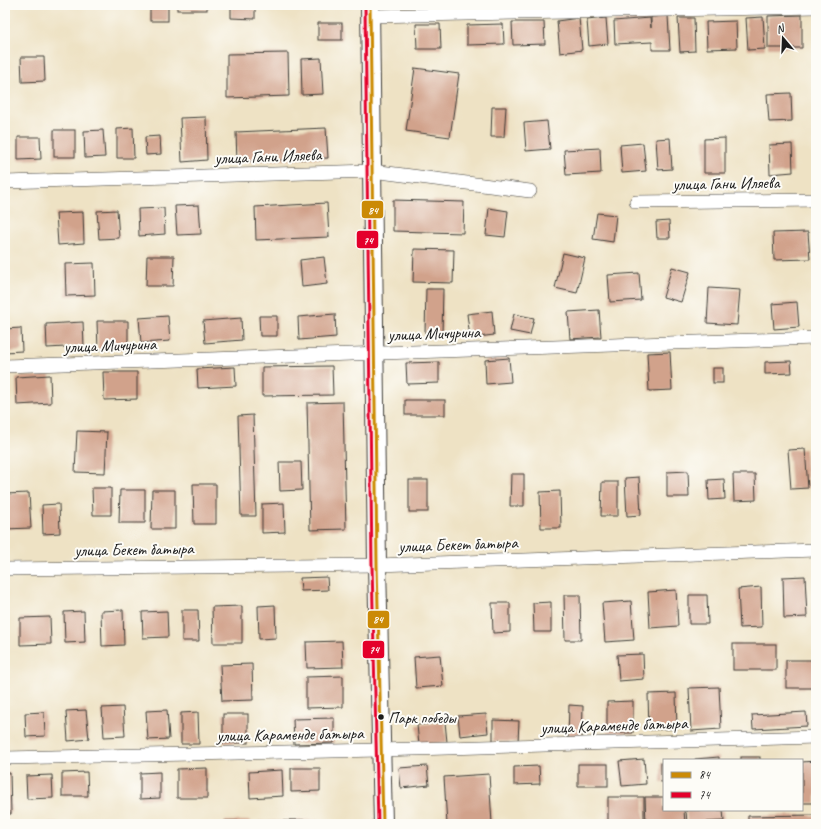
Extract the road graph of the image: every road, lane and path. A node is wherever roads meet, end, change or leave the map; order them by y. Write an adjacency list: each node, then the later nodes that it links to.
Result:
1 (816, 7): 2 (street)
2 (370, 11): 3 (main road)
3 (372, 171): 4 (street, улица Гани Иляева); 5 (street, улица Гани Иляева); 9 (main road)
4 (5, 182)
5 (530, 191)
6 (816, 200): 7 (street, улица Гани Иляева)
7 (636, 202)
8 (816, 338): 9 (street, улица Мичурина)
9 (374, 354): 10 (street, улица Мичурина); 12 (main road)
10 (5, 366)
11 (816, 550): 12 (street, улица Бекет батыра)
12 (377, 565): 13 (street, улица Бекет батыра); 15 (main road)
13 (5, 569)
14 (816, 737): 15 (street, улица Караменде батыра)
15 (380, 750): 16 (street, улица Караменде батыра); 17 (main road)
16 (5, 758)
17 (382, 824)

